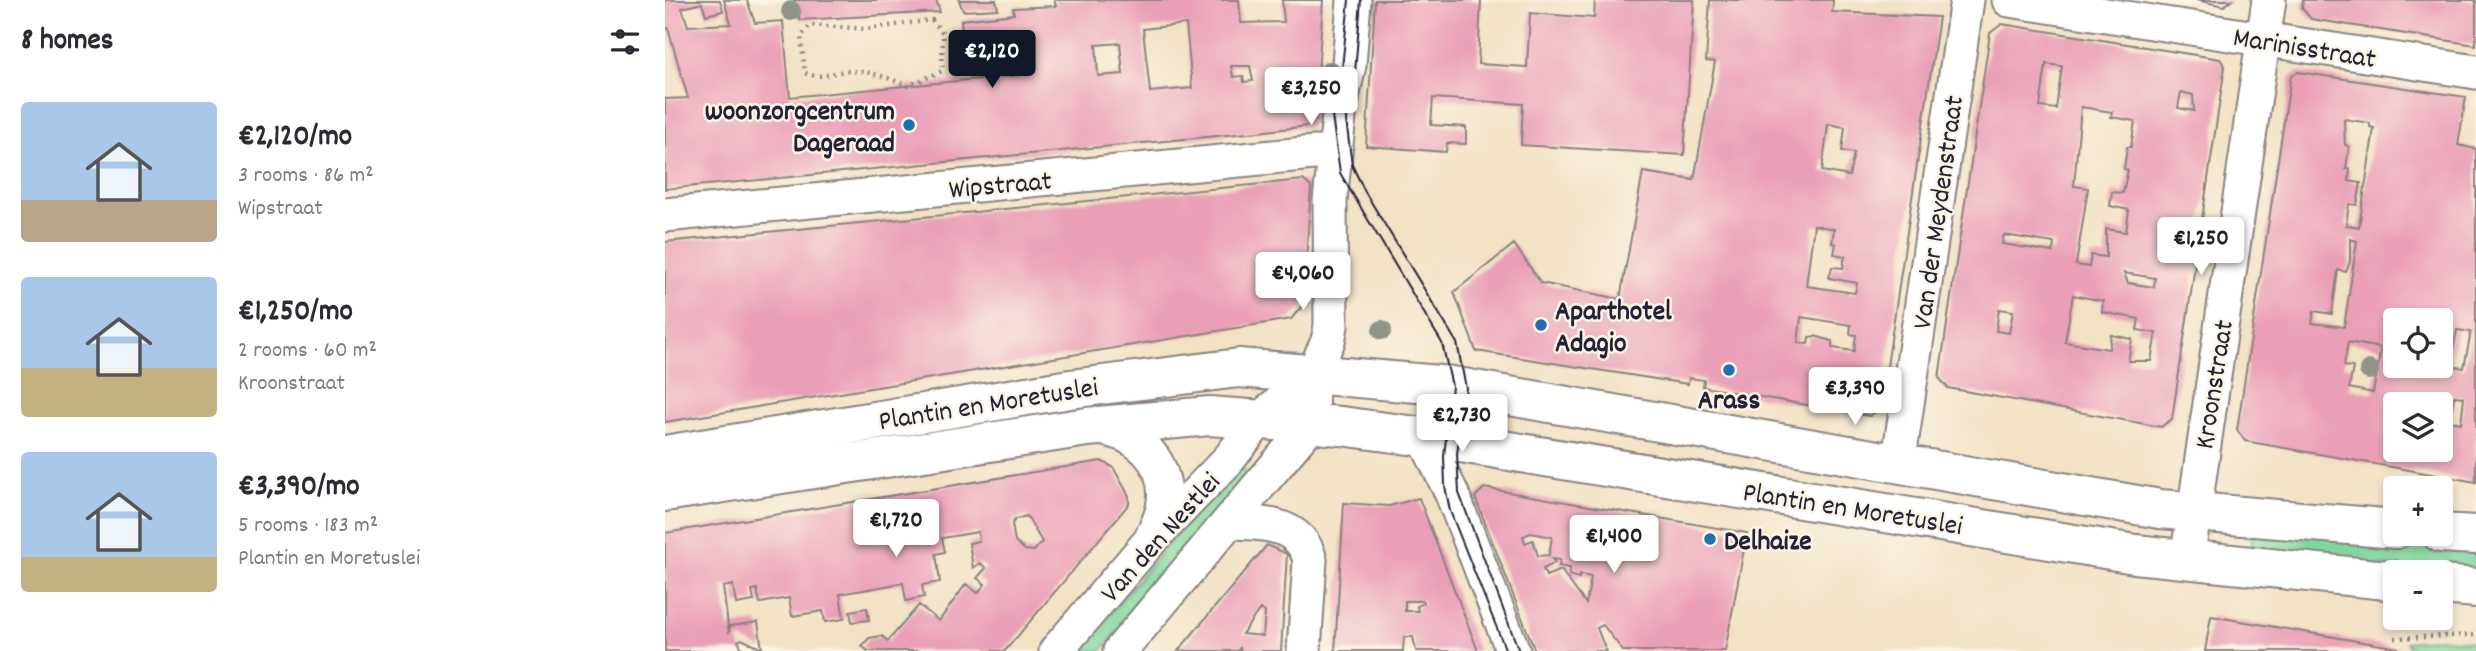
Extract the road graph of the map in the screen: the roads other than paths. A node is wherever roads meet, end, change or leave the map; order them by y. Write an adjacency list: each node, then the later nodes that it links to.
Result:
1 (1354, 0): 7 (street)
2 (1967, 0): 15 (street, Van der Meydenstraat)
3 (2009, 0): 5 (street, Marinisstraat)
4 (2269, 0): 5 (street, Kroonstraat)
5 (2265, 40): 6 (street, Marinisstraat); 17 (street, Kroonstraat)
6 (2476, 72)
7 (1335, 153): 8 (street, Wipstraat); 9 (street)
8 (665, 215)
9 (1311, 376): 10 (street); 11 (street); 14 (main road, Plantin en Moretuslei); 15 (main road, Plantin en Moretuslei)
10 (1260, 419): 11 (main road, Plantin en Moretuslei); 12 (main road, Plantin en Moretuslei); 22 (street, Van den Nestlei)
11 (1311, 424): 13 (main road, Plantin en Moretuslei); 18 (street, Van den Nestlei)
12 (1087, 427): 16 (main road, Plantin en Moretuslei); 22 (street)
13 (1425, 437): 23 (main road, Plantin en Moretuslei); 30 (street)
14 (665, 455)
15 (1898, 465): 17 (main road, Plantin en Moretuslei)
16 (665, 492)
17 (2195, 513): 19 (main road, Plantin en Moretuslei); 23 (street, Kroonstraat)
18 (1231, 522): 28 (street, Van den Nestlei); 29 (street)
19 (2383, 528)
20 (2453, 534): 21 (main road)
21 (2476, 535)
22 (1150, 541): 27 (street, Van den Nestlei)
23 (2187, 561): 24 (main road, Plantin en Moretuslei)
24 (2383, 580)
25 (2453, 586): 26 (main road)
26 (2476, 587)
27 (1056, 651)
28 (1120, 651)
29 (1304, 651)
30 (1513, 651)

